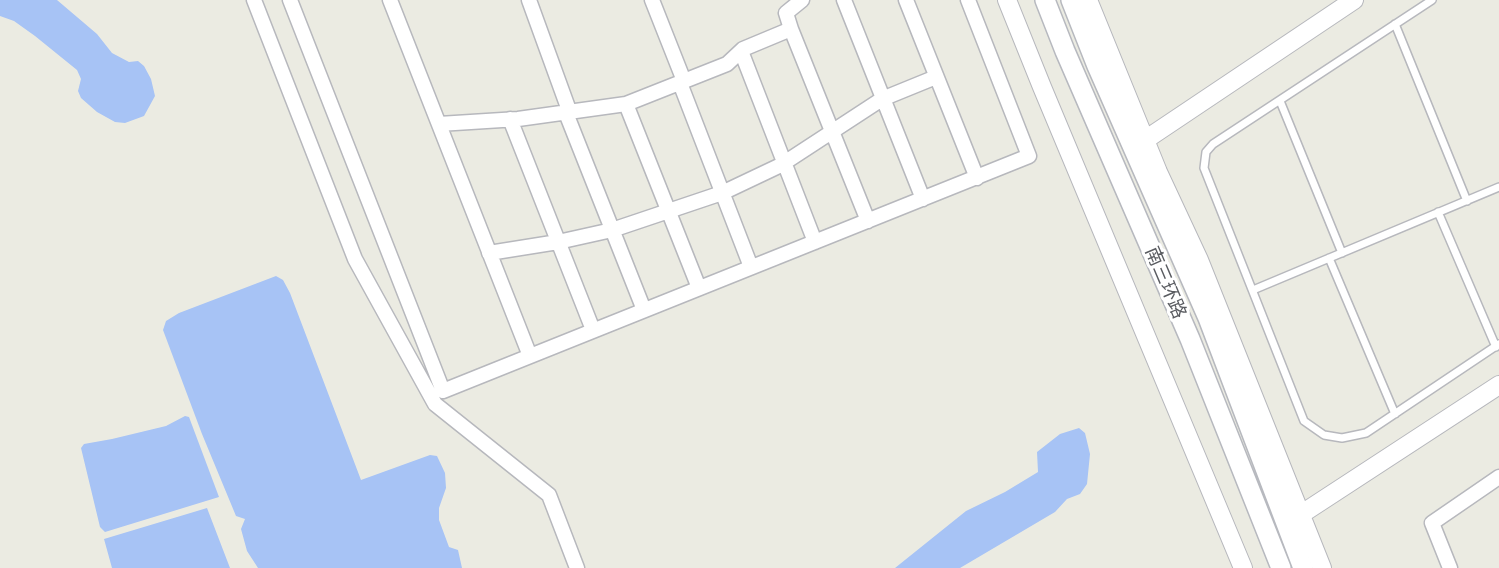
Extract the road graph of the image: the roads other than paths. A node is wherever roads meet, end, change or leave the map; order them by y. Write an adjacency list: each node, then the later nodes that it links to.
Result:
1 (254, 0): 55 (street)
2 (290, 0): 50 (street)
3 (390, 0): 26 (street)
4 (529, 0): 24 (street)
5 (652, 0): 20 (street)
6 (802, 0): 17 (street)
7 (844, 0): 21 (street)
8 (905, 0): 19 (street)
9 (968, 0): 30 (street)
10 (1007, 0): 56 (street)
11 (1045, 0): 57 (main road, 南三环路)
12 (1071, 0): 58 (main road, 南三环路)
13 (1088, 0): 28 (street)
14 (1354, 0): 28 (street)
15 (1432, 0): 16 (lane)
16 (1395, 24): 22 (lane); 34 (lane)
17 (791, 29): 18 (street); 27 (street)
18 (741, 51): 20 (street); 29 (street)
19 (936, 77): 21 (street); 30 (street)
20 (682, 82): 23 (street); 32 (street)
21 (882, 99): 27 (street); 33 (street)
22 (1280, 101): 42 (lane); 46 (lane)
23 (626, 104): 24 (street); 35 (street)
24 (568, 113): 25 (street); 38 (street)
25 (510, 119): 26 (street); 39 (street)
26 (439, 124): 41 (street)
27 (833, 133): 29 (street); 37 (street)
28 (1145, 141): 54 (street)
29 (784, 163): 32 (street); 40 (street)
30 (977, 178): 33 (street)
31 (1499, 187): 34 (lane)
32 (722, 192): 35 (street); 44 (street)
33 (923, 199): 37 (street)
34 (1467, 201): 36 (lane)
35 (669, 212): 38 (street); 45 (street)
36 (1438, 212): 42 (lane); 49 (lane)
37 (868, 221): 40 (street)
38 (612, 230): 39 (street); 47 (street)
39 (558, 242): 41 (street); 48 (street)
40 (815, 242): 44 (street)
41 (489, 253): 50 (street)
42 (1342, 253): 43 (lane)
43 (1329, 258): 46 (lane); 52 (lane)
44 (751, 267): 45 (street)
45 (699, 288): 47 (street)
46 (1253, 290): 52 (lane)
47 (644, 310): 48 (street)
48 (593, 330): 50 (street)
49 (1497, 345): 52 (lane)
50 (530, 356)
51 (1499, 385): 54 (street)
52 (1395, 414)
53 (1499, 477): 60 (street)
54 (1300, 515): 59 (street)
55 (577, 568)
56 (1243, 568)
57 (1281, 568)
58 (1303, 568)
59 (1322, 568)
60 (1450, 568)

